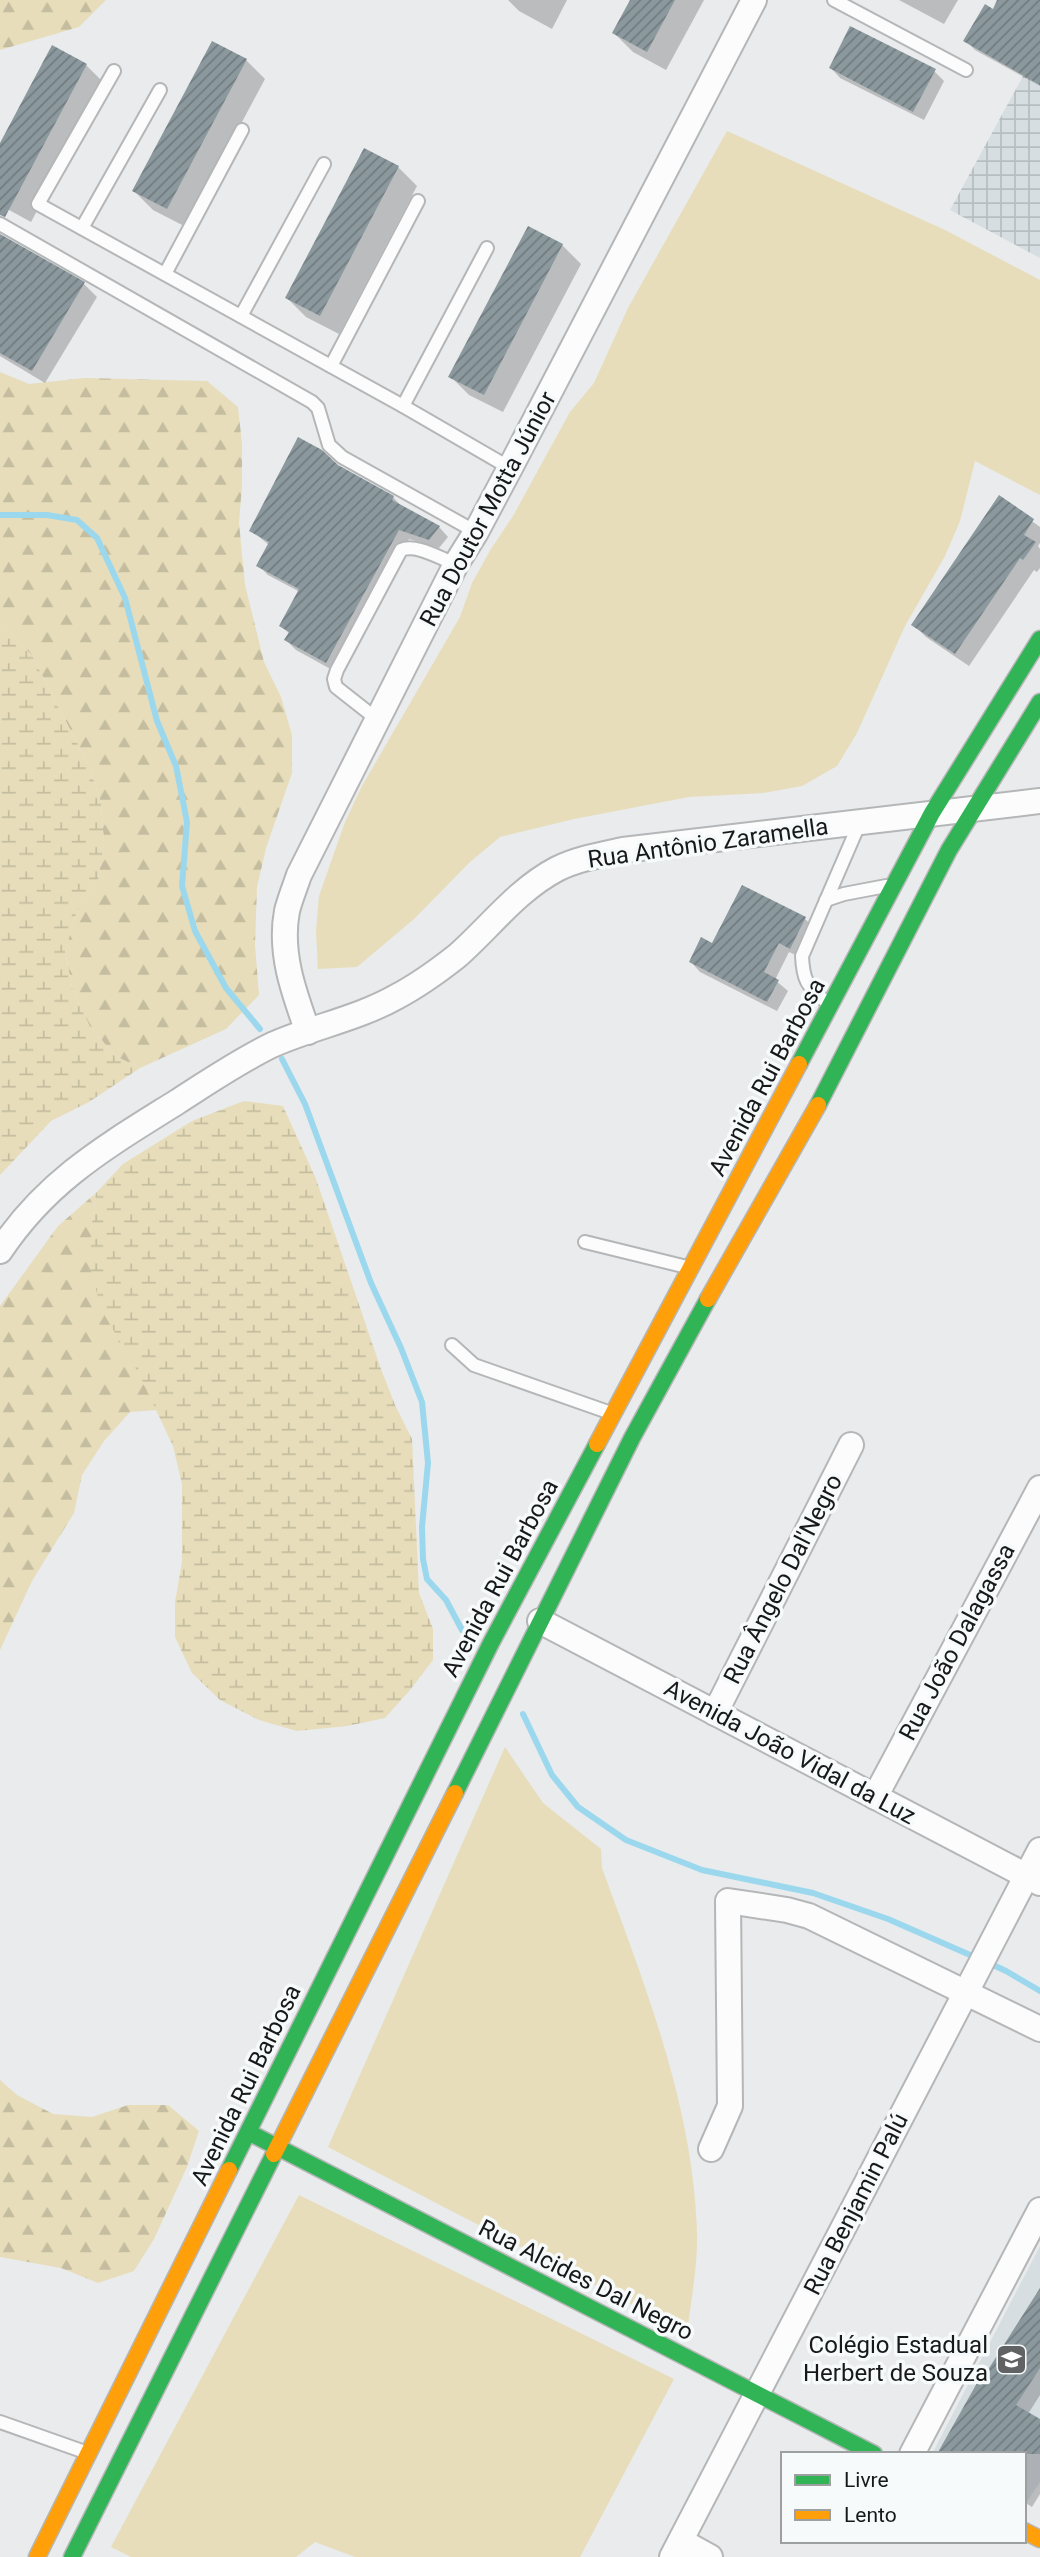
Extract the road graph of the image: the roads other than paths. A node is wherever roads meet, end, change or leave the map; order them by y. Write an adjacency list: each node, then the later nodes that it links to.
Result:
1 (754, 0): 16 (street, Rua Doutor Motta Júnior)
2 (834, 0): 3 (lane)
3 (966, 70)
4 (114, 71): 10 (lane)
5 (160, 90): 10 (lane)
6 (242, 130): 12 (lane)
7 (324, 164): 13 (lane)
8 (418, 201): 14 (lane)
9 (0, 224): 17 (lane)
10 (82, 228): 12 (lane)
11 (487, 248): 15 (lane)
12 (165, 274): 13 (lane)
13 (241, 316): 14 (lane)
14 (331, 366): 15 (lane)
15 (403, 406): 16 (lane)
16 (510, 468): 17 (street, Rua Doutor Motta Júnior)
17 (476, 532): 18 (street, Rua Doutor Motta Júnior)
18 (456, 564): 21 (street, Rua Doutor Motta Júnior); 21 (lane)
19 (1040, 639): 24 (main road, Avenida Rui Barbosa)
20 (1040, 702): 23 (main road)
21 (378, 720): 29 (street, Rua Doutor Motta Júnior)
22 (1040, 801): 23 (street, Rua Antônio Zaramella)
23 (974, 808): 24 (street, Rua Antônio Zaramella); 37 (main road)
24 (932, 813): 25 (street, Rua Antônio Zaramella); 26 (main road, Avenida Rui Barbosa)
25 (860, 822): 27 (lane); 29 (street, Rua Antônio Zaramella)
26 (893, 885): 27 (lane); 28 (main road, Avenida Rui Barbosa)
27 (826, 900): 28 (lane)
28 (831, 1006): 32 (main road, Avenida Rui Barbosa)
29 (308, 1032): 31 (street, Rua Antônio Zaramella)
30 (585, 1242): 32 (lane)
31 (0, 1251)
32 (691, 1268): 34 (main road, Avenida Rui Barbosa)
33 (453, 1345): 34 (lane)
34 (613, 1414): 44 (main road, Avenida Rui Barbosa)
35 (851, 1445): 38 (street, Rua Ângelo Dal'Negro)
36 (1040, 1488): 39 (street, Rua João Dalagassa)
37 (540, 1621): 38 (street, Avenida João Vidal da Luz); 45 (main road)
38 (715, 1713): 39 (street, Avenida João Vidal da Luz)
39 (875, 1797): 41 (street, Avenida João Vidal da Luz)
40 (1040, 1850): 41 (street, Rua Benjamin Palú)
41 (1033, 1879): 42 (street, Rua Benjamin Palú)
42 (970, 1985): 43 (street); 46 (street); 48 (street, Rua Benjamin Palú)
43 (1040, 2029)
44 (248, 2132): 45 (main road, Rua Alcides Dal Negro); 52 (main road, Avenida Rui Barbosa)
45 (277, 2147): 48 (main road, Rua Alcides Dal Negro); 55 (main road)
46 (711, 2149)
47 (1040, 2210): 51 (street)
48 (757, 2394): 50 (main road, Rua Alcides Dal Negro); 53 (street, Rua Benjamin Palú)
49 (0, 2422): 52 (lane)
50 (870, 2452)
51 (913, 2452)
52 (89, 2453): 54 (main road, Avenida Rui Barbosa)
53 (676, 2549): 56 (street)
54 (37, 2557)
55 (72, 2557)
56 (710, 2557)

